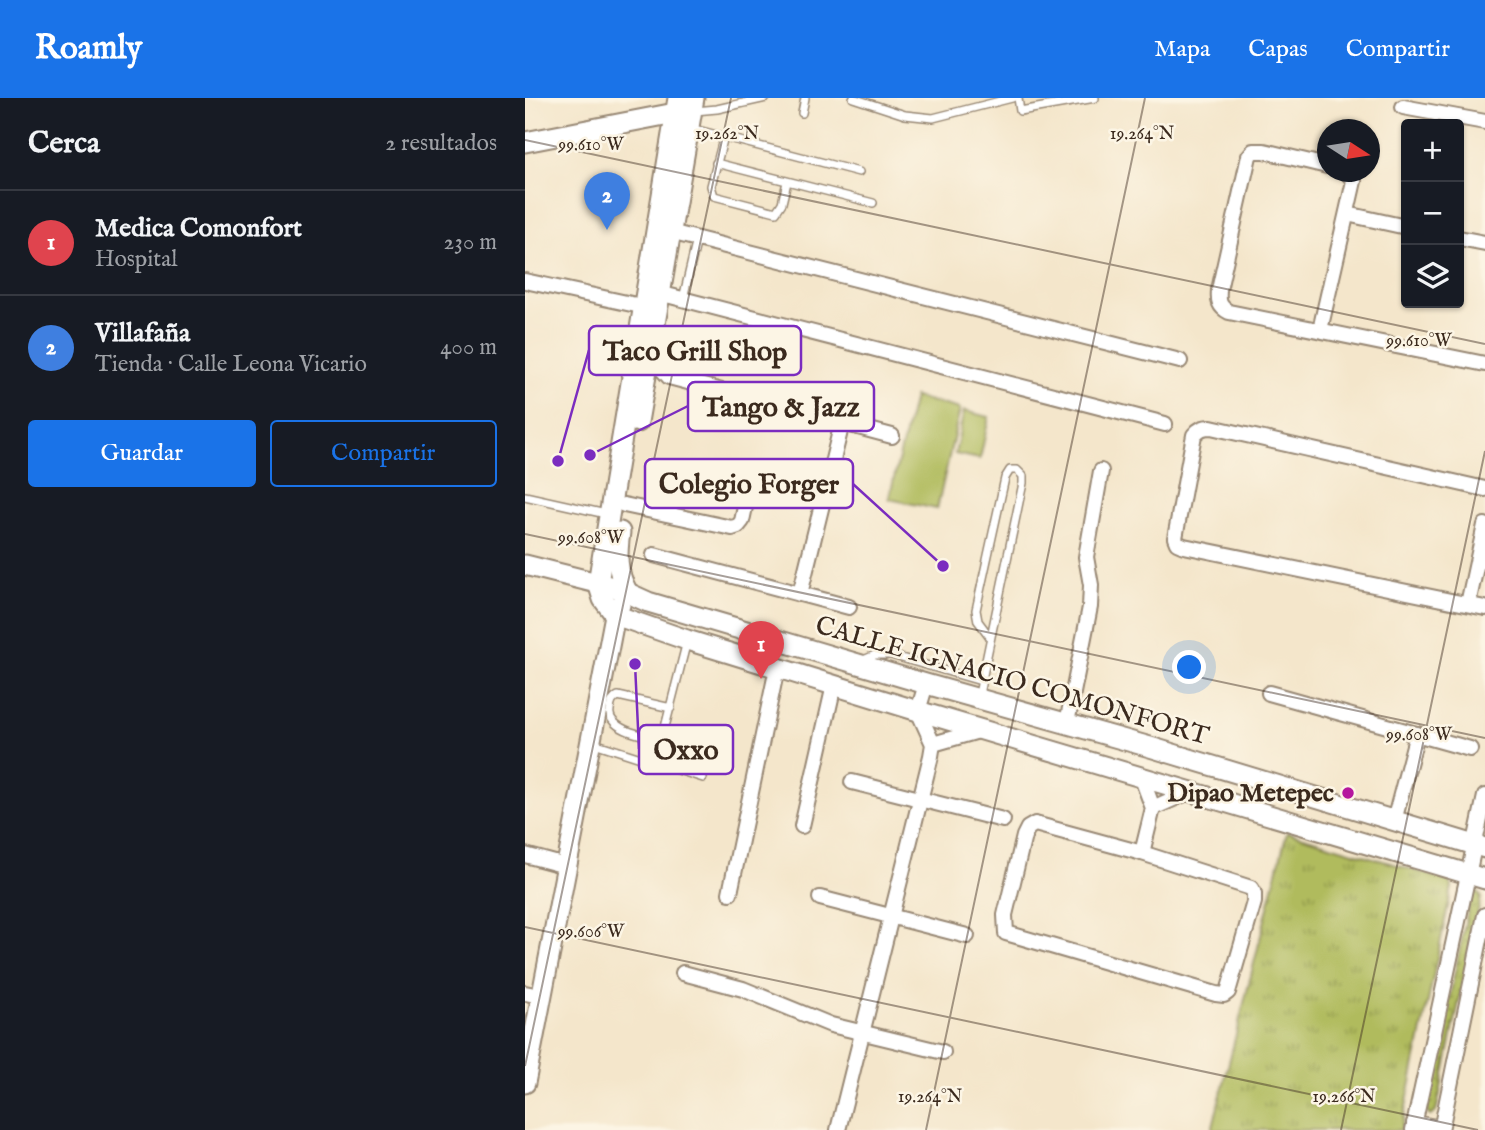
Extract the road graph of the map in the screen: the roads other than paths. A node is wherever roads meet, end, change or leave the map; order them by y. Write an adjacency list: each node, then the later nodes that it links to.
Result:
1 (767, 98): 8 (lane)
2 (805, 98): 9 (lane)
3 (853, 98): 4 (lane)
4 (1012, 98)
5 (1018, 98): 6 (lane)
6 (1095, 98)
7 (1403, 107): 10 (street)
8 (685, 110): 11 (lane); 12 (main road); 21 (main road); 27 (main road)
9 (802, 113)
10 (1485, 122)
11 (724, 136): 13 (lane); 15 (lane)
12 (525, 142)
13 (716, 163): 16 (lane); 16 (lane)
14 (1317, 163): 28 (street)
15 (859, 172)
16 (787, 182): 18 (lane)
17 (1354, 182): 19 (street)
18 (873, 203)
19 (1347, 214): 20 (street); 28 (street)
20 (1401, 226)
21 (670, 232): 22 (street); 27 (main road)
22 (698, 239): 26 (lane); 30 (street)
23 (1464, 239): 24 (street)
24 (1485, 243)
25 (525, 281): 27 (street)
26 (683, 299): 27 (street); 36 (street)
27 (652, 303): 29 (main road); 34 (main road)
28 (1320, 330): 31 (street)
29 (650, 356): 32 (street); 33 (main road)
30 (1179, 361)
31 (1485, 364)
32 (669, 377): 33 (street); 35 (street)
33 (644, 391): 34 (main road)
34 (632, 420): 42 (main road)
35 (842, 423): 37 (street); 49 (street)
36 (1165, 424)
37 (892, 436)
38 (1101, 471): 64 (street)
39 (752, 474): 42 (street)
40 (1485, 489): 50 (street)
41 (525, 496): 42 (lane)
42 (617, 510): 47 (main road); 48 (main road)
43 (1485, 525): 44 (street)
44 (1483, 549): 50 (street)
45 (654, 555): 49 (street)
46 (525, 565): 47 (main road, CALLE IGNACIO COMONFORT)
47 (599, 583): 48 (main road, CALLE IGNACIO COMONFORT); 53 (main road)
48 (627, 592): 53 (main road); 56 (main road, CALLE IGNACIO COMONFORT)
49 (800, 594): 51 (street)
50 (1468, 604): 52 (street)
51 (849, 607)
52 (1485, 608)
53 (615, 615): 55 (main road, CALLE IGNACIO COMONFORT); 67 (main road)
54 (990, 637): 54 (lane); 60 (lane)
55 (687, 640): 57 (main road, CALLE IGNACIO COMONFORT); 62 (lane)
56 (856, 663): 58 (main road, CALLE IGNACIO COMONFORT); 60 (lane)
57 (777, 668): 59 (main road, CALLE IGNACIO COMONFORT); 85 (street)
58 (926, 684): 60 (main road, CALLE IGNACIO COMONFORT); 63 (street)
59 (834, 685): 63 (main road, CALLE IGNACIO COMONFORT); 79 (street)
60 (979, 690): 64 (main road, CALLE IGNACIO COMONFORT)
61 (1269, 693): 66 (street)
62 (671, 708): 62 (lane)
63 (918, 711): 65 (main road, CALLE IGNACIO COMONFORT); 68 (street)
64 (1067, 723): 78 (main road, CALLE IGNACIO COMONFORT)
65 (982, 730): 68 (street); 70 (main road, CALLE IGNACIO COMONFORT)
66 (1417, 734): 69 (street); 78 (street)
67 (590, 742): 71 (lane); 83 (main road)
68 (933, 744): 75 (street)
69 (1470, 749)
70 (1141, 776): 73 (main road, CALLE IGNACIO COMONFORT); 76 (street)
71 (703, 778)
72 (852, 782): 75 (street)
73 (1191, 791): 76 (street); 84 (main road, CALLE IGNACIO COMONFORT)
74 (1485, 796): 80 (street)
75 (919, 799): 77 (street); 88 (street)
76 (1153, 808): 81 (street)
77 (1003, 821)
78 (1394, 821): 80 (main road, CALLE IGNACIO COMONFORT)
79 (802, 826)
80 (1480, 847): 84 (street)
81 (1142, 853): 81 (street)
82 (525, 855): 83 (street)
83 (566, 866): 91 (main road)
84 (1477, 876): 95 (street)
85 (730, 893)
86 (820, 898): 88 (street)
87 (1485, 915): 96 (street)
88 (890, 916): 89 (street); 92 (street)
89 (967, 936)
90 (683, 974): 92 (street)
91 (533, 994): 94 (main road)
92 (861, 1034): 93 (street); 97 (street)
93 (943, 1052)
94 (525, 1083)
95 (1414, 1126): 96 (street)
96 (1441, 1129)
97 (838, 1130)

